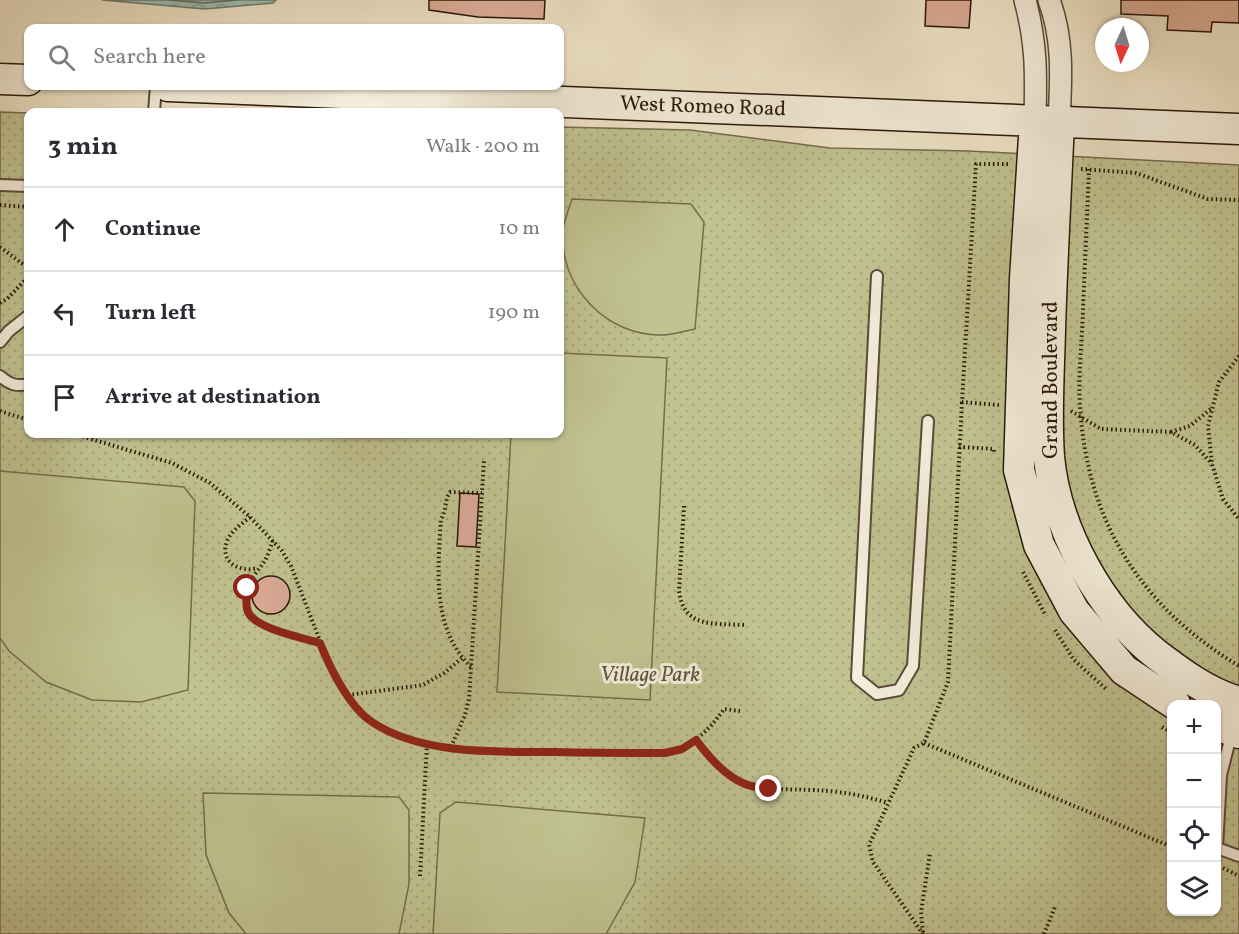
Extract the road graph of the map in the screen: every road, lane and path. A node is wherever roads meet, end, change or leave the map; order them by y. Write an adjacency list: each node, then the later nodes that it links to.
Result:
1 (1024, 0): 8 (street)
2 (1048, 0): 8 (street)
3 (0, 79): 4 (street)
4 (24, 80)
5 (156, 90): 7 (lane)
6 (268, 90): 8 (street, West Romeo Road)
7 (154, 108)
8 (1047, 121): 9 (street, West Romeo Road); 47 (street, Grand Boulevard); 49 (street, Grand Boulevard)
9 (1239, 129)
10 (1089, 170): 44 (path)
11 (0, 185): 12 (lane)
12 (24, 186)
13 (0, 205): 14 (path)
14 (24, 207)
15 (0, 247): 16 (path)
16 (24, 265)
17 (877, 276): 29 (lane)
18 (24, 281): 19 (path)
19 (0, 303)
20 (24, 319): 21 (lane)
21 (0, 342)
22 (1239, 356): 26 (path)
23 (0, 376): 24 (lane)
24 (24, 385)
25 (962, 402): 51 (path)
26 (1213, 407): 30 (path); 38 (path)
27 (0, 411): 28 (path)
28 (24, 419)
29 (928, 421)
30 (1171, 432)
31 (89, 438): 33 (path)
32 (96, 438): 33 (path)
33 (100, 441): 37 (path)
34 (484, 460): 35 (path)
35 (482, 493): 43 (path); 45 (path)
36 (684, 506): 41 (path)
37 (250, 517): 39 (path); 40 (path)
38 (1239, 519)
39 (273, 540): 40 (path); 42 (path)
40 (258, 567): 42 (path)
41 (745, 625)
42 (320, 643): 46 (path)
43 (462, 658): 45 (path); 46 (path)
44 (1239, 666)
45 (472, 667): 53 (path)
46 (348, 695): 52 (path)
47 (1168, 700)
48 (740, 711): 50 (path)
49 (1233, 722): 55 (lane)
50 (696, 740): 53 (path); 54 (path)
51 (924, 743): 54 (path); 56 (path)
52 (426, 744): 53 (path); 61 (path)
53 (451, 747)
54 (888, 803): 64 (path)
55 (1219, 808)
56 (1167, 845)
57 (1221, 850): 59 (lane)
58 (930, 853): 64 (path)
59 (1239, 856)
60 (1221, 868): 62 (path)
61 (420, 876)
62 (1239, 876)
63 (1055, 907): 65 (path)
64 (923, 934)
65 (1044, 934)

